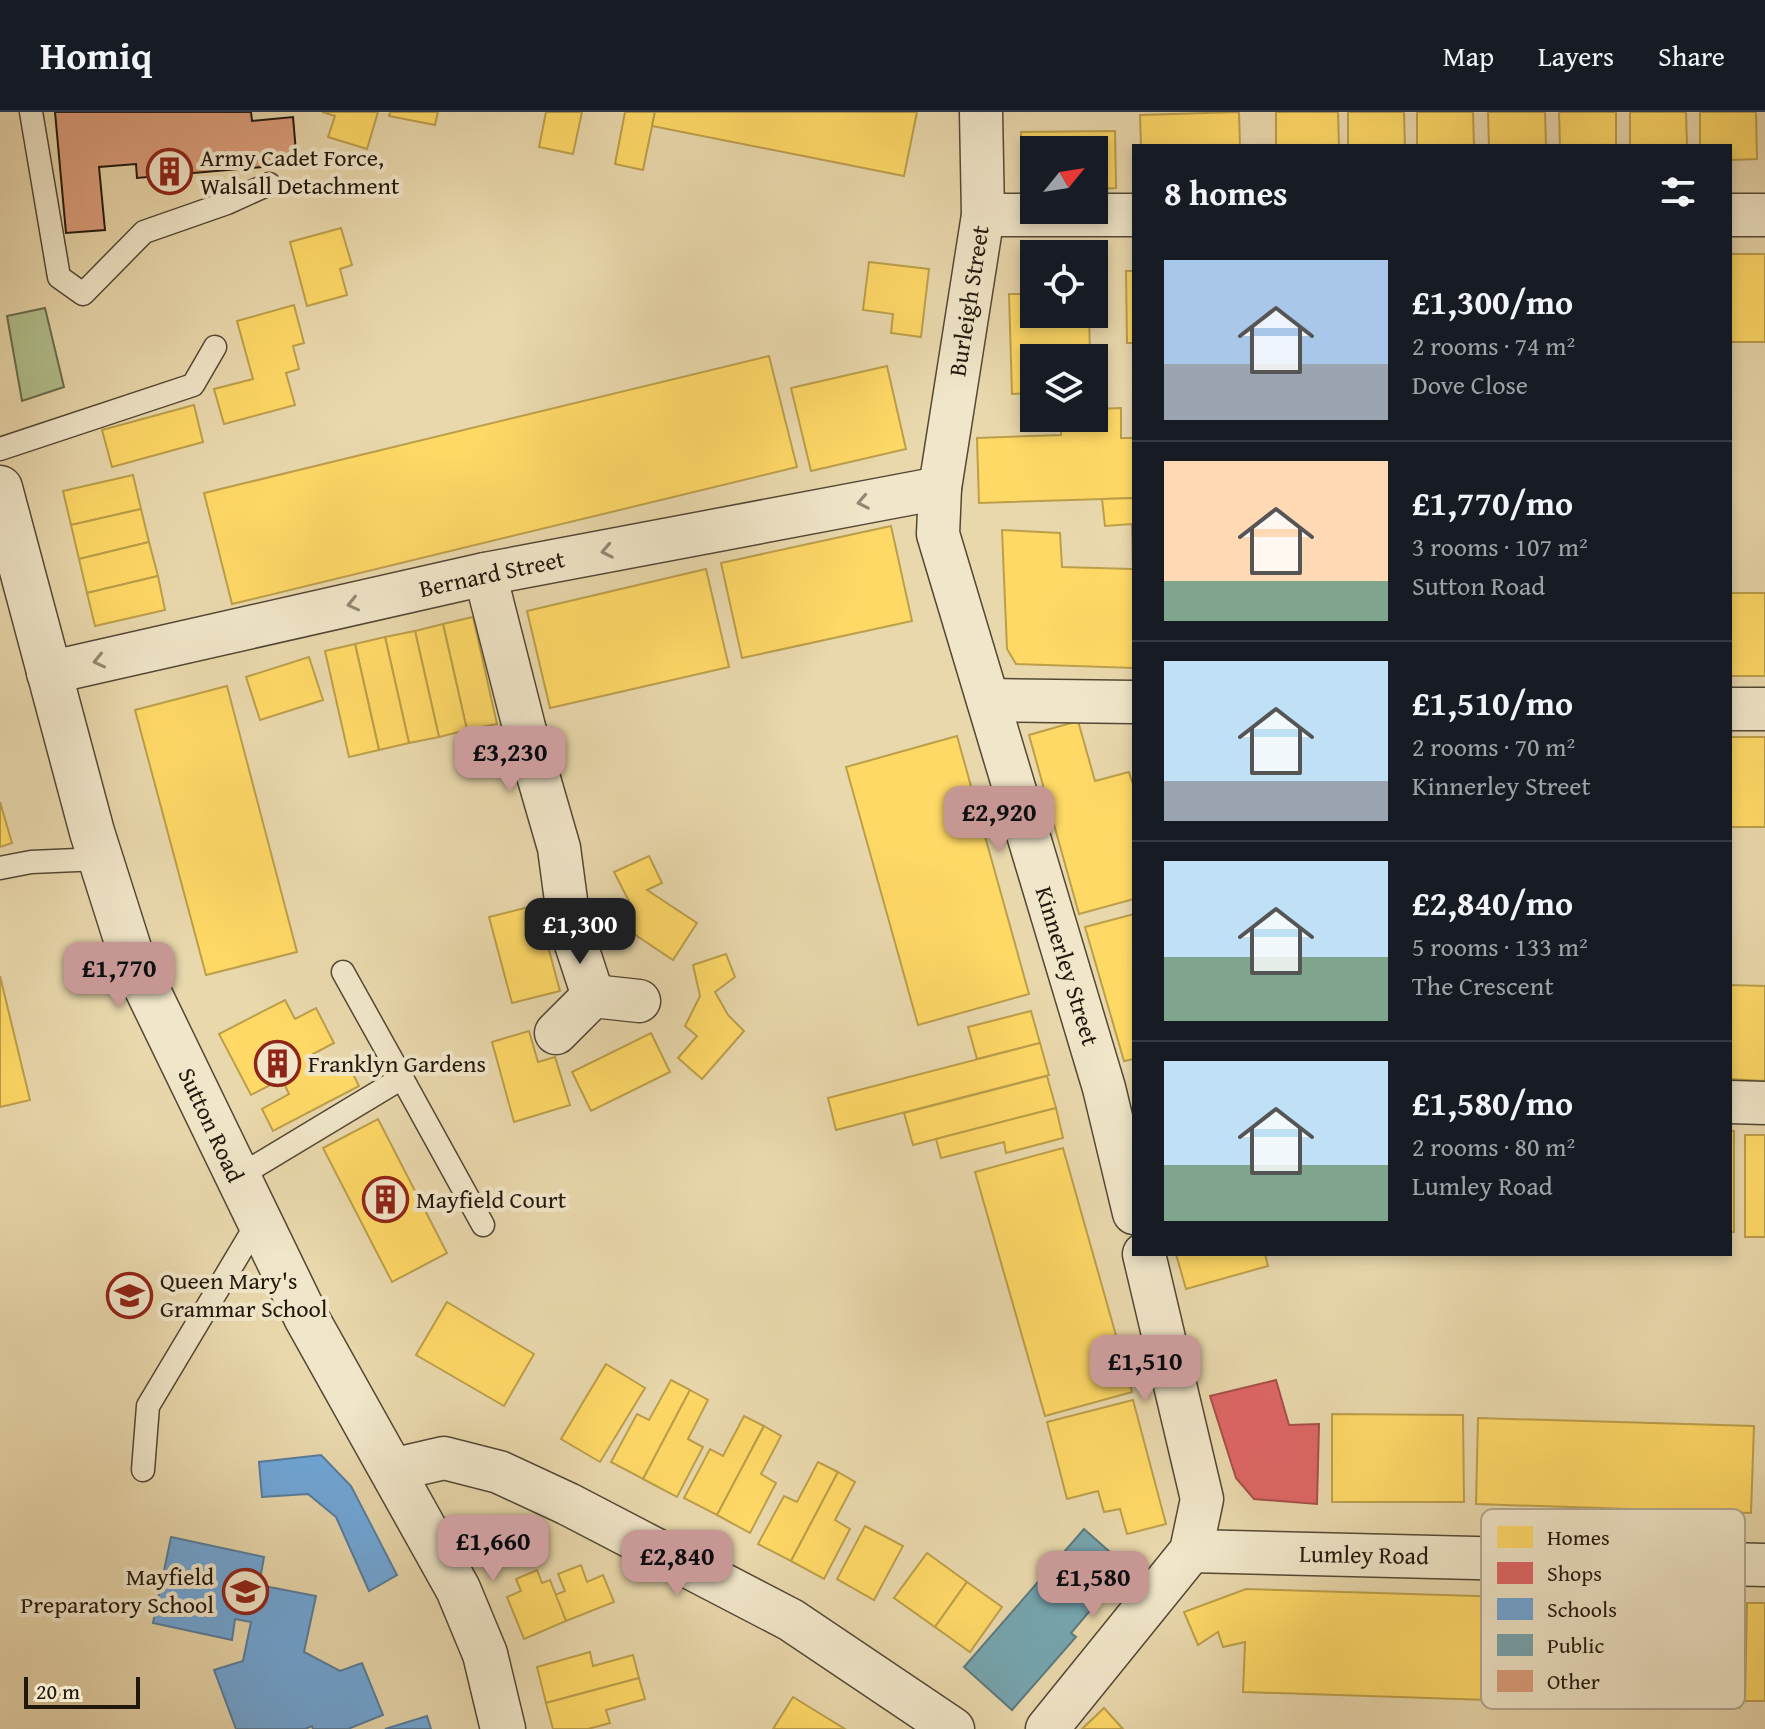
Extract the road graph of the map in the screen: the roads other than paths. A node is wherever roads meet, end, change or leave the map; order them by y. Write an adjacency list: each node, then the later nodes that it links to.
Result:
1 (31, 112): 3 (lane)
2 (981, 112): 4 (street, Burleigh Street)
3 (269, 184)
4 (983, 215): 5 (street); 11 (street, Burleigh Street)
5 (1132, 215)
6 (1732, 215): 7 (street)
7 (1765, 215)
8 (215, 347): 9 (lane)
9 (0, 449)
10 (0, 488): 13 (street, Sutton Road)
11 (940, 488): 12 (street, Bernard Street, one-way to 12); 14 (street, Kinnerley Street)
12 (485, 574): 13 (street, Bernard Street, one-way to 13); 21 (street)
13 (48, 673): 18 (street, Sutton Road)
14 (988, 700): 15 (street); 25 (street, Kinnerley Street)
15 (1132, 702)
16 (1732, 709): 17 (street)
17 (1765, 709)
18 (100, 859): 19 (lane); 28 (street, Sutton Road)
19 (0, 868)
20 (343, 972): 24 (lane)
21 (593, 996): 22 (street); 23 (street)
22 (639, 1001)
23 (556, 1033)
24 (402, 1078): 28 (lane); 31 (lane)
25 (1119, 1088): 29 (street, Kinnerley Street)
26 (1732, 1102): 27 (street)
27 (1765, 1103)
28 (236, 1178): 30 (street, Sutton Road)
29 (1132, 1196)
30 (258, 1222): 33 (lane); 34 (street, Sutton Road)
31 (483, 1225)
32 (1144, 1256): 35 (street)
33 (143, 1470)
34 (392, 1470): 39 (street, Sutton Road); 40 (street)
35 (1191, 1551): 36 (street, Lumley Road); 41 (street)
36 (1481, 1558)
37 (1745, 1565): 38 (street, Lumley Road)
38 (1765, 1565)
39 (503, 1729)
40 (953, 1729)
41 (1047, 1729)

